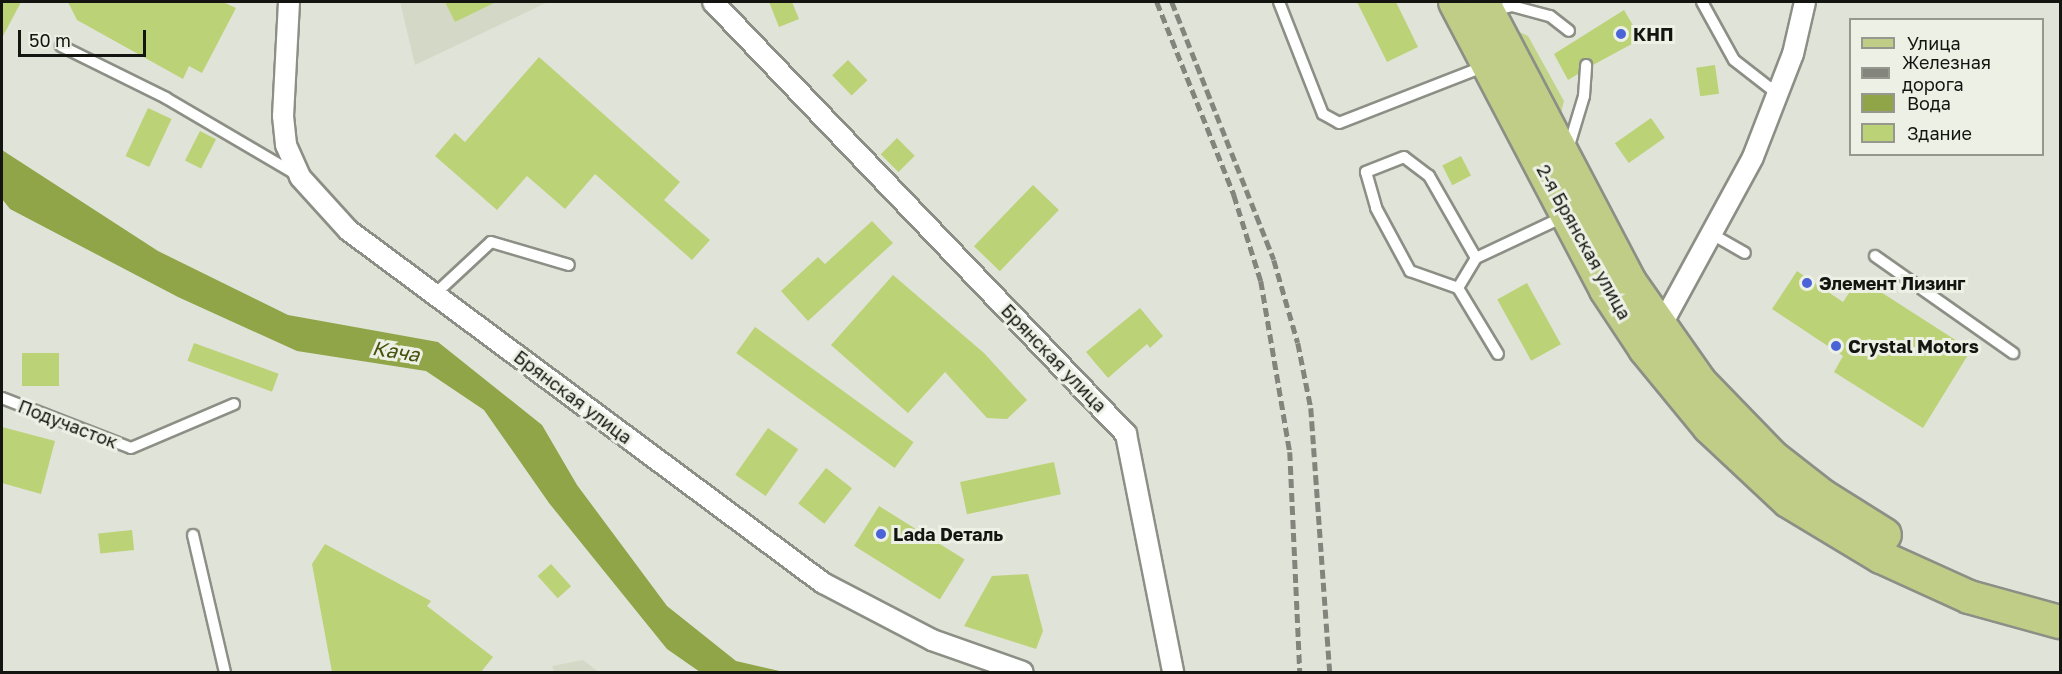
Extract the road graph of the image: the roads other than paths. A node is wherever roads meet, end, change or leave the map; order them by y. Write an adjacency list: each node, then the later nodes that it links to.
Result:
1 (289, 2): 14 (street, Брянская улица)
2 (713, 2): 33 (street, Брянская улица)
3 (1279, 2): 10 (lane)
4 (1455, 2): 10 (main road, 2-я Брянская улица)
5 (1702, 2): 12 (lane)
6 (1805, 2): 12 (street)
7 (1485, 7): 8 (lane); 13 (main road, 2-я Брянская улица)
8 (1569, 31)
9 (61, 46): 14 (lane)
10 (1488, 64): 15 (main road, 2-я Брянская улица)
11 (1586, 65): 13 (lane)
12 (1779, 94): 16 (street)
13 (1564, 160): 23 (main road, 2-я Брянская улица)
14 (300, 177): 22 (street, Брянская улица)
15 (1567, 215): 19 (lane); 30 (main road, 2-я Брянская улица)
16 (1710, 233): 17 (lane); 23 (street)
17 (1745, 253)
18 (1875, 256): 24 (lane)
19 (1476, 258): 21 (lane); 21 (lane)
20 (568, 265): 22 (lane)
21 (1458, 288): 25 (lane)
22 (435, 294): 32 (street, Брянская улица)
23 (1661, 326): 29 (main road, 2-я Брянская улица)
24 (2013, 353)
25 (1498, 354)
26 (2, 398): 27 (lane, Подучасток)
27 (234, 404)
28 (193, 536): 31 (lane)
29 (2061, 603)
30 (2061, 622)
31 (225, 672)
32 (1023, 672)
33 (1173, 672)

